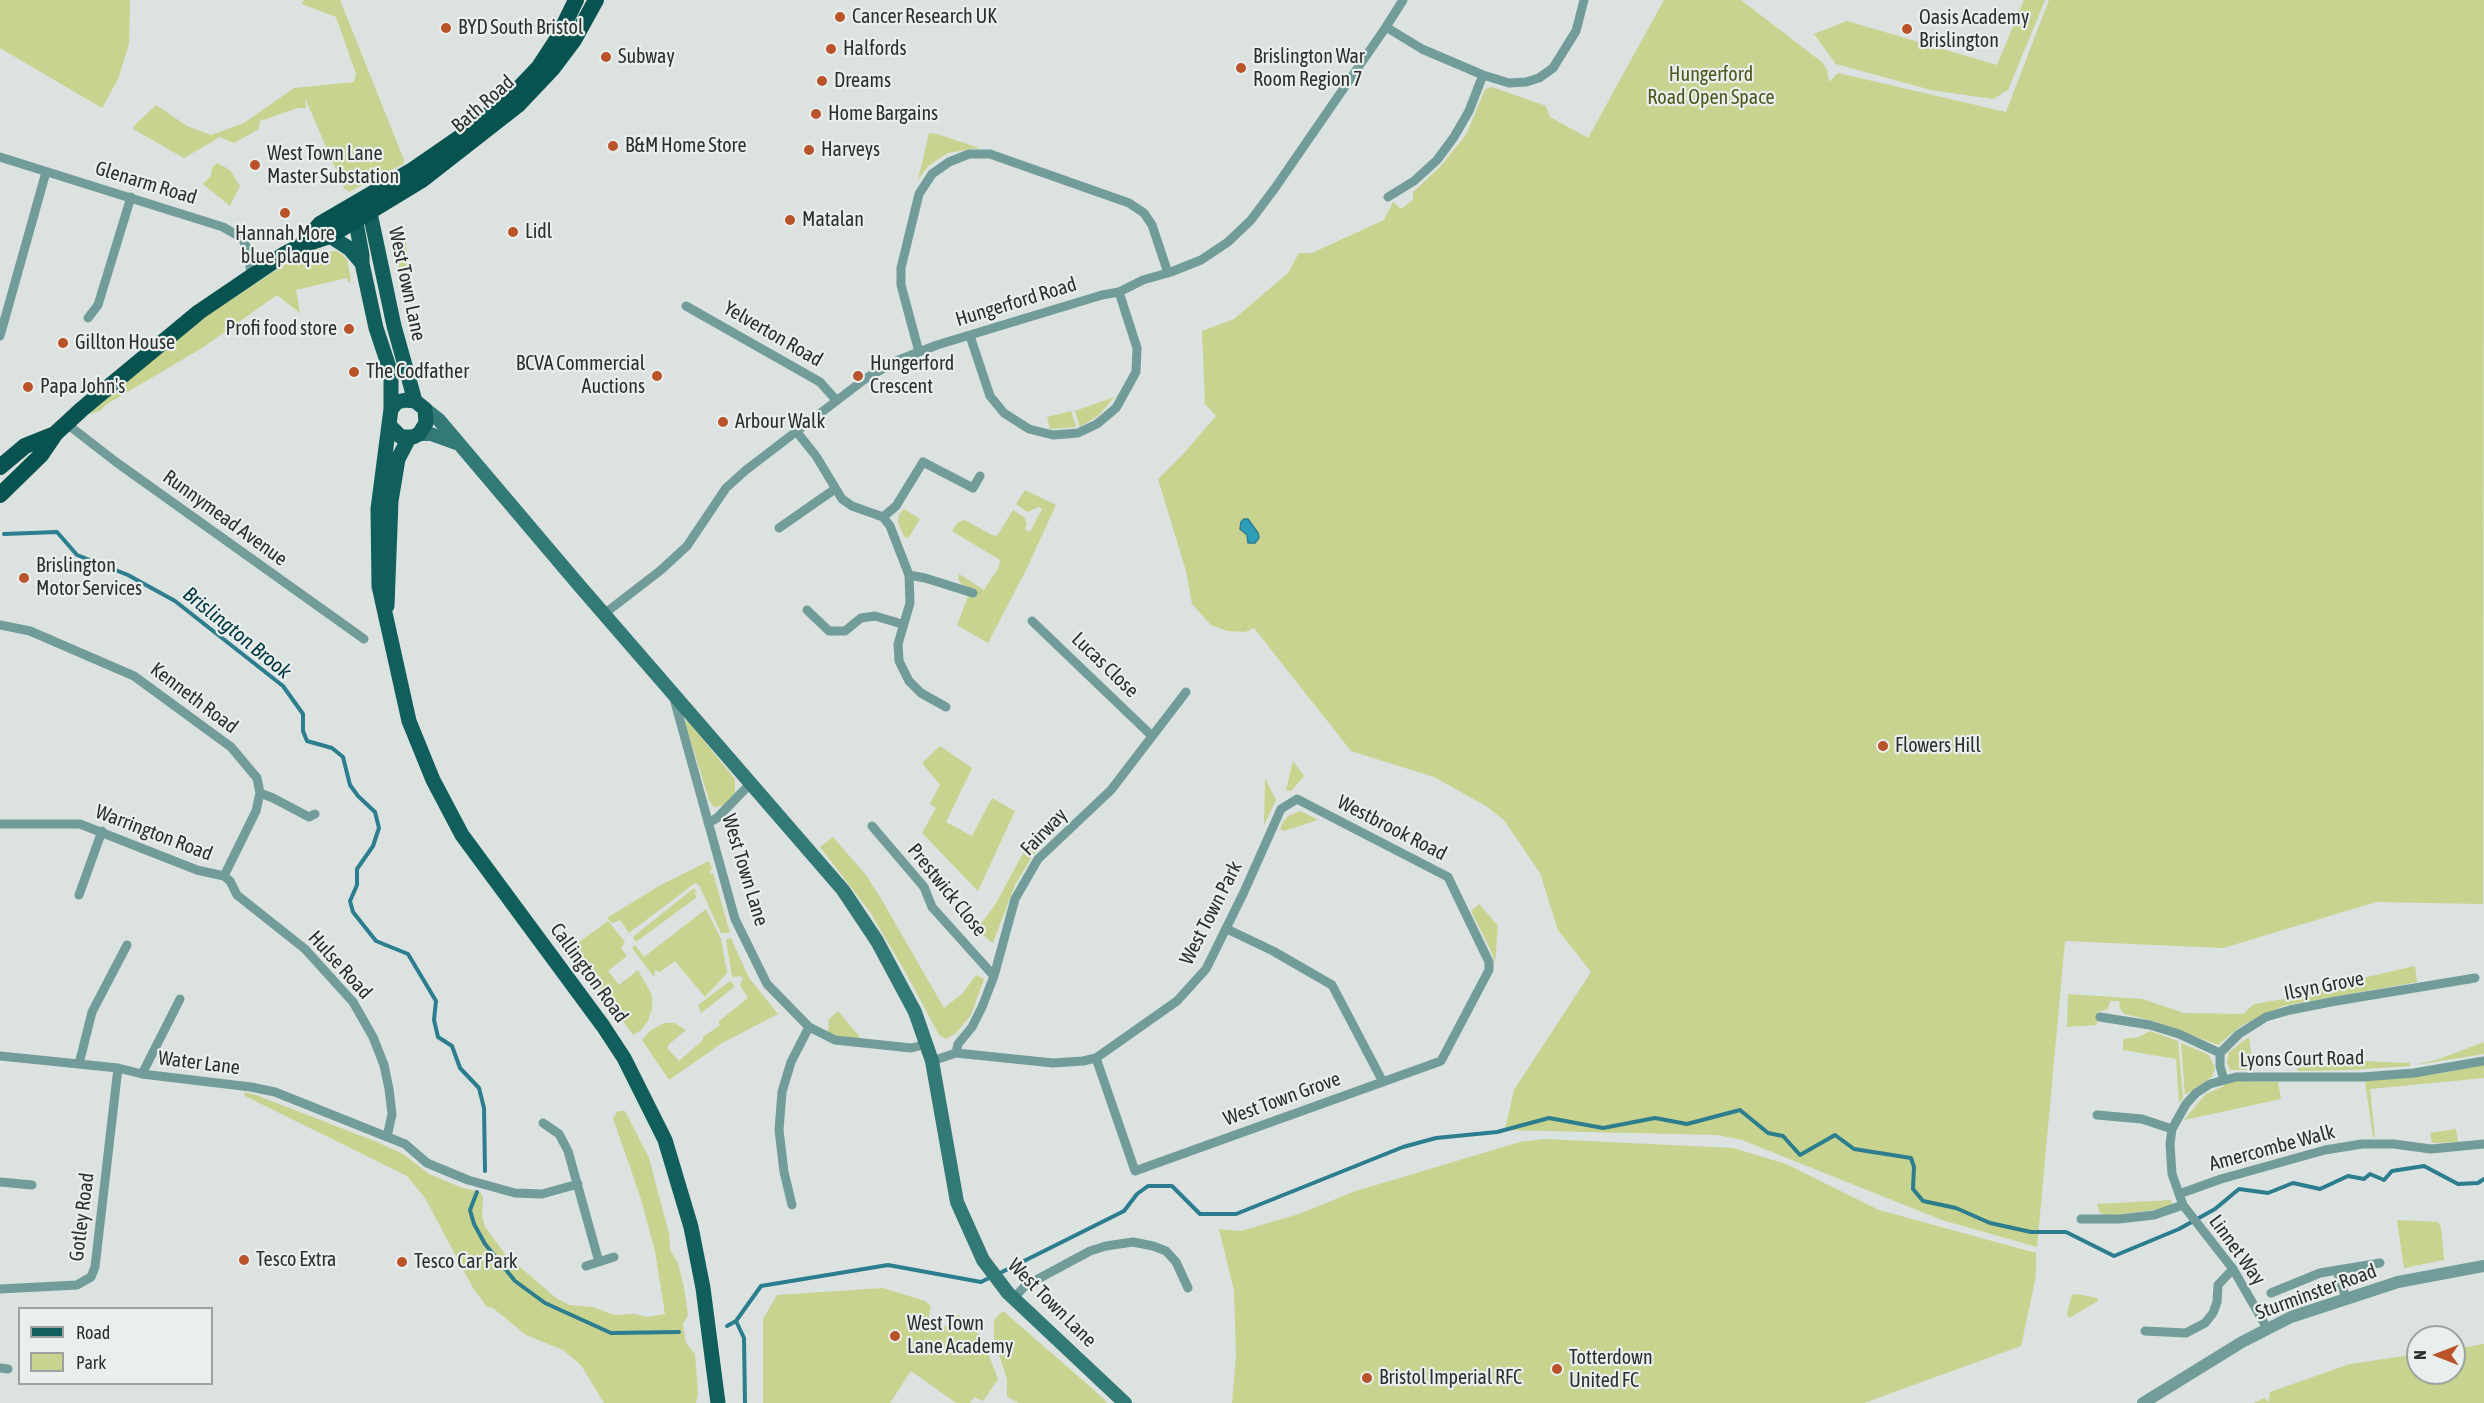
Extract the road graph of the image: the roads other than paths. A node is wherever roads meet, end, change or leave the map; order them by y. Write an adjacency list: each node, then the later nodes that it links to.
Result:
1 (576, 0): 11 (highway, Bath Road)
2 (596, 0): 11 (highway, Bath Road)
3 (1403, 0): 5 (street, Hungerford Road)
4 (1584, 0): 6 (street)
5 (1386, 27): 6 (street); 15 (street, Hungerford Road)
6 (1483, 75): 10 (street)
7 (0, 157): 8 (street, Glenarm Road)
8 (46, 172): 9 (street, Glenarm Road); 20 (street)
9 (131, 197): 16 (street, Glenarm Road); 19 (street)
10 (1388, 197)
11 (361, 213): 12 (highway); 13 (highway); 14 (main road, West Town Lane); 24 (main road, West Town Lane)
12 (330, 236): 13 (highway); 14 (main road, West Town Lane)
13 (300, 246): 16 (highway)
14 (362, 263): 25 (main road, West Town Lane)
15 (1168, 273): 17 (street, Hungerford Road); 22 (street)
16 (251, 275): 27 (highway)
17 (1119, 292): 21 (street, Hungerford Road); 21 (street)
18 (686, 306): 23 (street, Yelverton Road)
19 (88, 318)
20 (0, 336)
21 (970, 336): 22 (street, Hungerford Road)
22 (919, 352): 23 (street, Hungerford Road)
23 (836, 400): 28 (street, Hungerford Road)
24 (420, 405): 25 (main road); 29 (main road); 30 (main road, West Town Lane)
25 (391, 409): 26 (main road)
26 (390, 426): 29 (main road); 41 (main road, Callington Road)
27 (62, 429): 31 (highway); 33 (highway); 45 (street, Runnymead Avenue)
28 (796, 431): 34 (street); 40 (street, Hungerford Road)
29 (414, 436): 30 (main road, West Town Lane); 41 (main road)
30 (458, 444): 40 (main road, West Town Lane)
31 (0, 467)
32 (980, 476): 35 (street)
33 (2, 487)
34 (835, 489): 35 (street); 36 (street)
35 (883, 517): 37 (street)
36 (779, 528)
37 (909, 575): 38 (street); 43 (street)
38 (973, 593)
39 (807, 610): 43 (street)
40 (604, 614): 47 (main road, West Town Lane)
41 (386, 615): 106 (main road, Callington Road)
42 (1032, 621): 49 (street, Lucas Close)
43 (902, 624): 48 (street)
44 (0, 625): 51 (street, Kenneth Road)
45 (364, 639)
46 (1186, 692): 49 (street, Fairway)
47 (673, 693): 50 (main road, West Town Lane); 55 (street, West Town Lane)
48 (946, 707)
49 (1152, 736): 62 (street, Fairway)
50 (752, 783): 55 (street); 67 (main road, West Town Lane)
51 (260, 794): 53 (street); 58 (street)
52 (1297, 799): 60 (street, West Town Park); 73 (street, Westbrook Road)
53 (315, 814)
54 (0, 824): 57 (street, Warrington Road)
55 (708, 824): 66 (street, West Town Lane)
56 (872, 826): 62 (street, Prestwick Close)
57 (102, 831): 58 (street, Warrington Road); 59 (street)
58 (224, 876): 83 (street, Hulse Road)
59 (79, 895)
60 (1227, 929): 71 (street, West Town Park); 79 (street)
61 (127, 945): 75 (street)
62 (994, 976): 68 (street, Fairway)
63 (2475, 978): 69 (street, Ilsyn Grove)
64 (180, 999): 77 (street)
65 (2100, 1017): 69 (street)
66 (809, 1027): 67 (street, West Town Lane); 89 (street)
67 (927, 1044): 72 (main road, West Town Lane)
68 (956, 1053): 71 (street, West Town Park); 72 (street, West Town Park)
69 (2220, 1053): 78 (street)
70 (0, 1056): 75 (street, Water Lane)
71 (1096, 1058): 79 (street, West Town Grove)
72 (932, 1060): 102 (main road, West Town Lane)
73 (1441, 1060): 79 (street, West Town Grove)
74 (2484, 1061): 78 (street, Lyons Court Road)
75 (79, 1064): 76 (street, Water Lane)
76 (118, 1068): 77 (street, Water Lane); 100 (street, Gotley Road)
77 (142, 1074): 83 (street, Water Lane)
78 (2224, 1080): 82 (street, Lyons Court Road)
79 (1383, 1082)
80 (2097, 1115): 82 (street)
81 (543, 1123): 86 (street)
82 (2172, 1129): 88 (street, Lyons Court Road)
83 (387, 1137): 86 (street, Water Lane)
84 (2484, 1144): 88 (street, Amercombe Walk)
85 (0, 1182): 87 (street)
86 (578, 1184): 93 (street)
87 (32, 1185)
88 (2179, 1194): 90 (street, Linnet Way)
89 (792, 1205)
90 (2183, 1205): 91 (street); 97 (street, Linnet Way)
91 (2081, 1219)
92 (615, 1257): 93 (street)
93 (599, 1262): 95 (street)
94 (2380, 1263): 98 (street)
95 (586, 1266)
96 (2484, 1266): 103 (street, Sturminster Road)
97 (2234, 1269): 104 (street, Linnet Way); 105 (street)
98 (2337, 1271): 101 (street); 103 (street)
99 (1188, 1288): 102 (street)
100 (0, 1289)
101 (2271, 1293)
102 (1014, 1298): 109 (main road, West Town Lane)
103 (2346, 1298): 104 (street, Sturminster Road)
104 (2267, 1328): 110 (street, Sturminster Road)
105 (2145, 1331)
106 (713, 1374): 107 (main road, Callington Road); 108 (main road, Callington Road)
107 (711, 1403)
108 (718, 1403)
109 (1125, 1403)
110 (2143, 1403)

